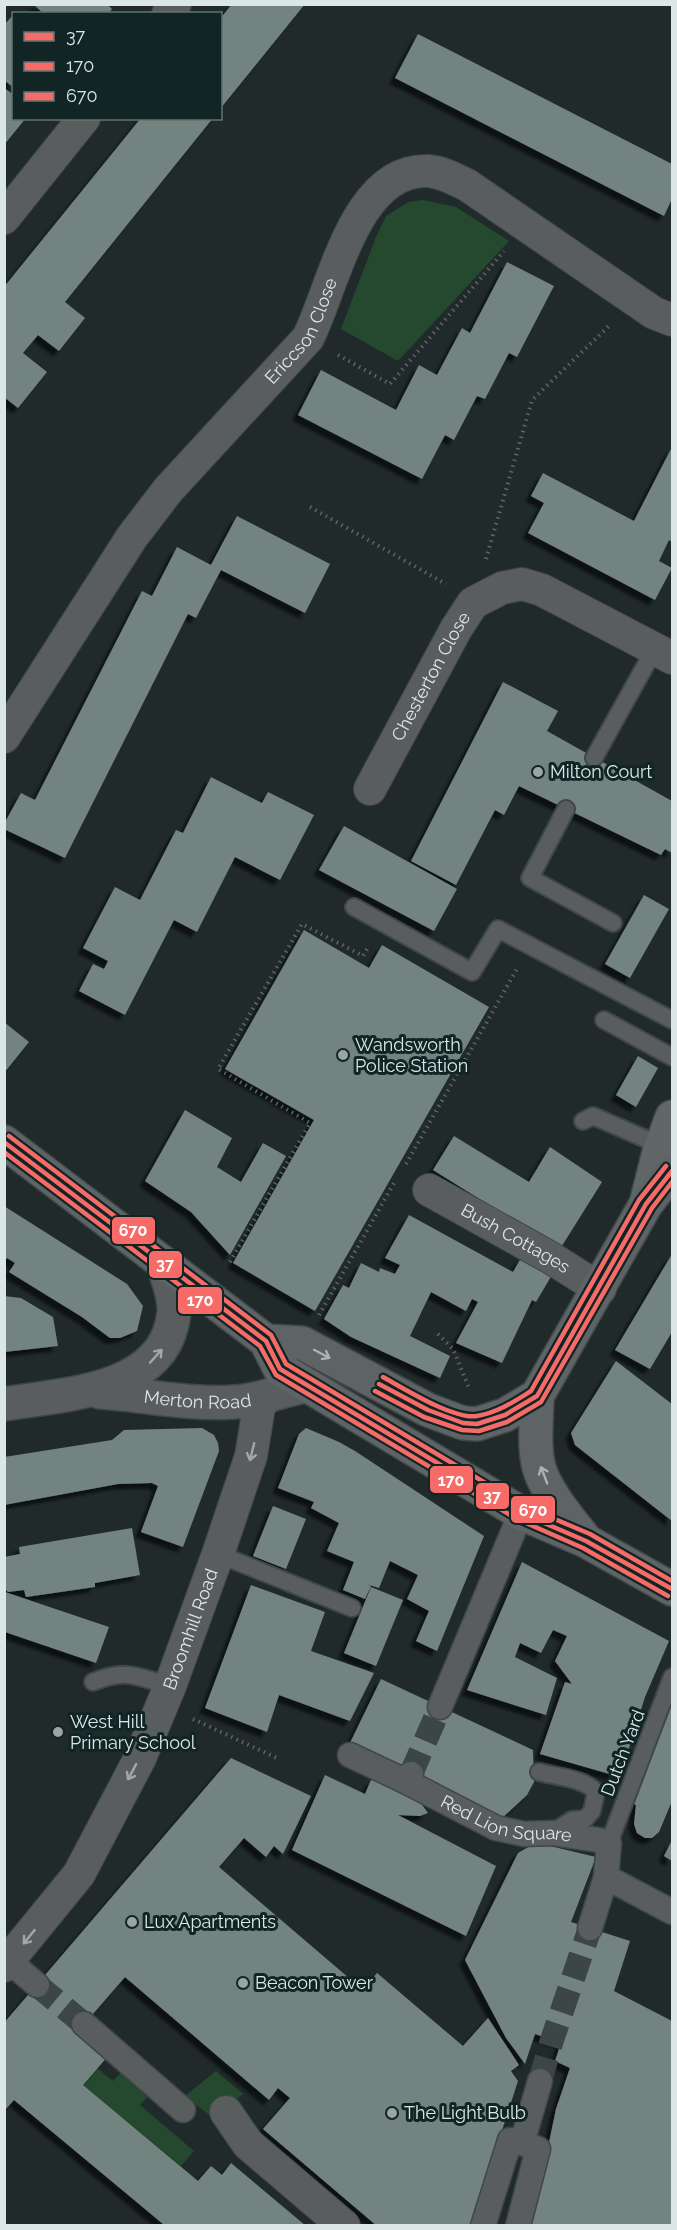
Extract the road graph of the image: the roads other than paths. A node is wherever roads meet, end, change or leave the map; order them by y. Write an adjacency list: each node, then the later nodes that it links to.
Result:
1 (82, 120): 2 (street)
2 (4, 218)
3 (672, 320): 5 (street, Ericcson Close)
4 (663, 654): 6 (lane); 7 (street, Chesterton Close)
5 (4, 737)
6 (594, 758)
7 (370, 789)
8 (566, 809): 10 (lane)
9 (354, 907): 12 (lane)
10 (613, 924)
11 (604, 1020): 13 (lane)
12 (672, 1020)
13 (672, 1057)
14 (583, 1122): 16 (lane)
15 (4, 1142): 18 (highway)
16 (669, 1145): 19 (highway)
17 (429, 1190): 19 (street, Bush Cottages)
18 (162, 1262): 20 (highway); 22 (street, Merton Road, one-way to 18)
19 (600, 1289): 23 (highway)
20 (266, 1341): 21 (highway); 23 (highway, one-way to 23)
21 (306, 1386): 24 (street, Merton Road); 26 (highway)
22 (86, 1391): 24 (street, Merton Road); 25 (street, Merton Road)
23 (537, 1396): 27 (highway, one-way to 23)
24 (266, 1397): 28 (street, Broomhill Road, one-way to 28)
25 (4, 1404)
26 (521, 1513): 27 (highway); 34 (street)
27 (586, 1541): 29 (highway)
28 (218, 1554): 30 (lane); 33 (street, Broomhill Road)
29 (672, 1589)
30 (352, 1608)
31 (672, 1677): 38 (lane, Dutch Yard)
32 (93, 1682): 33 (lane)
33 (166, 1695): 42 (street, Broomhill Road, one-way to 42)
34 (440, 1707)
35 (350, 1755): 37 (street, Red Lion Square)
36 (539, 1772): 37 (lane)
37 (552, 1833): 38 (street, Red Lion Square)
38 (609, 1844): 39 (street)
39 (606, 1877): 40 (street); 41 (street)
40 (672, 1912)
41 (590, 1928)
42 (7, 1964): 43 (street)
43 (37, 1985)
44 (84, 2024): 46 (street)
45 (540, 2081): 48 (street)
46 (183, 2110)
47 (226, 2112): 49 (street)
48 (522, 2144): 50 (street); 51 (street)
49 (344, 2226)
50 (483, 2226)
51 (518, 2226)

